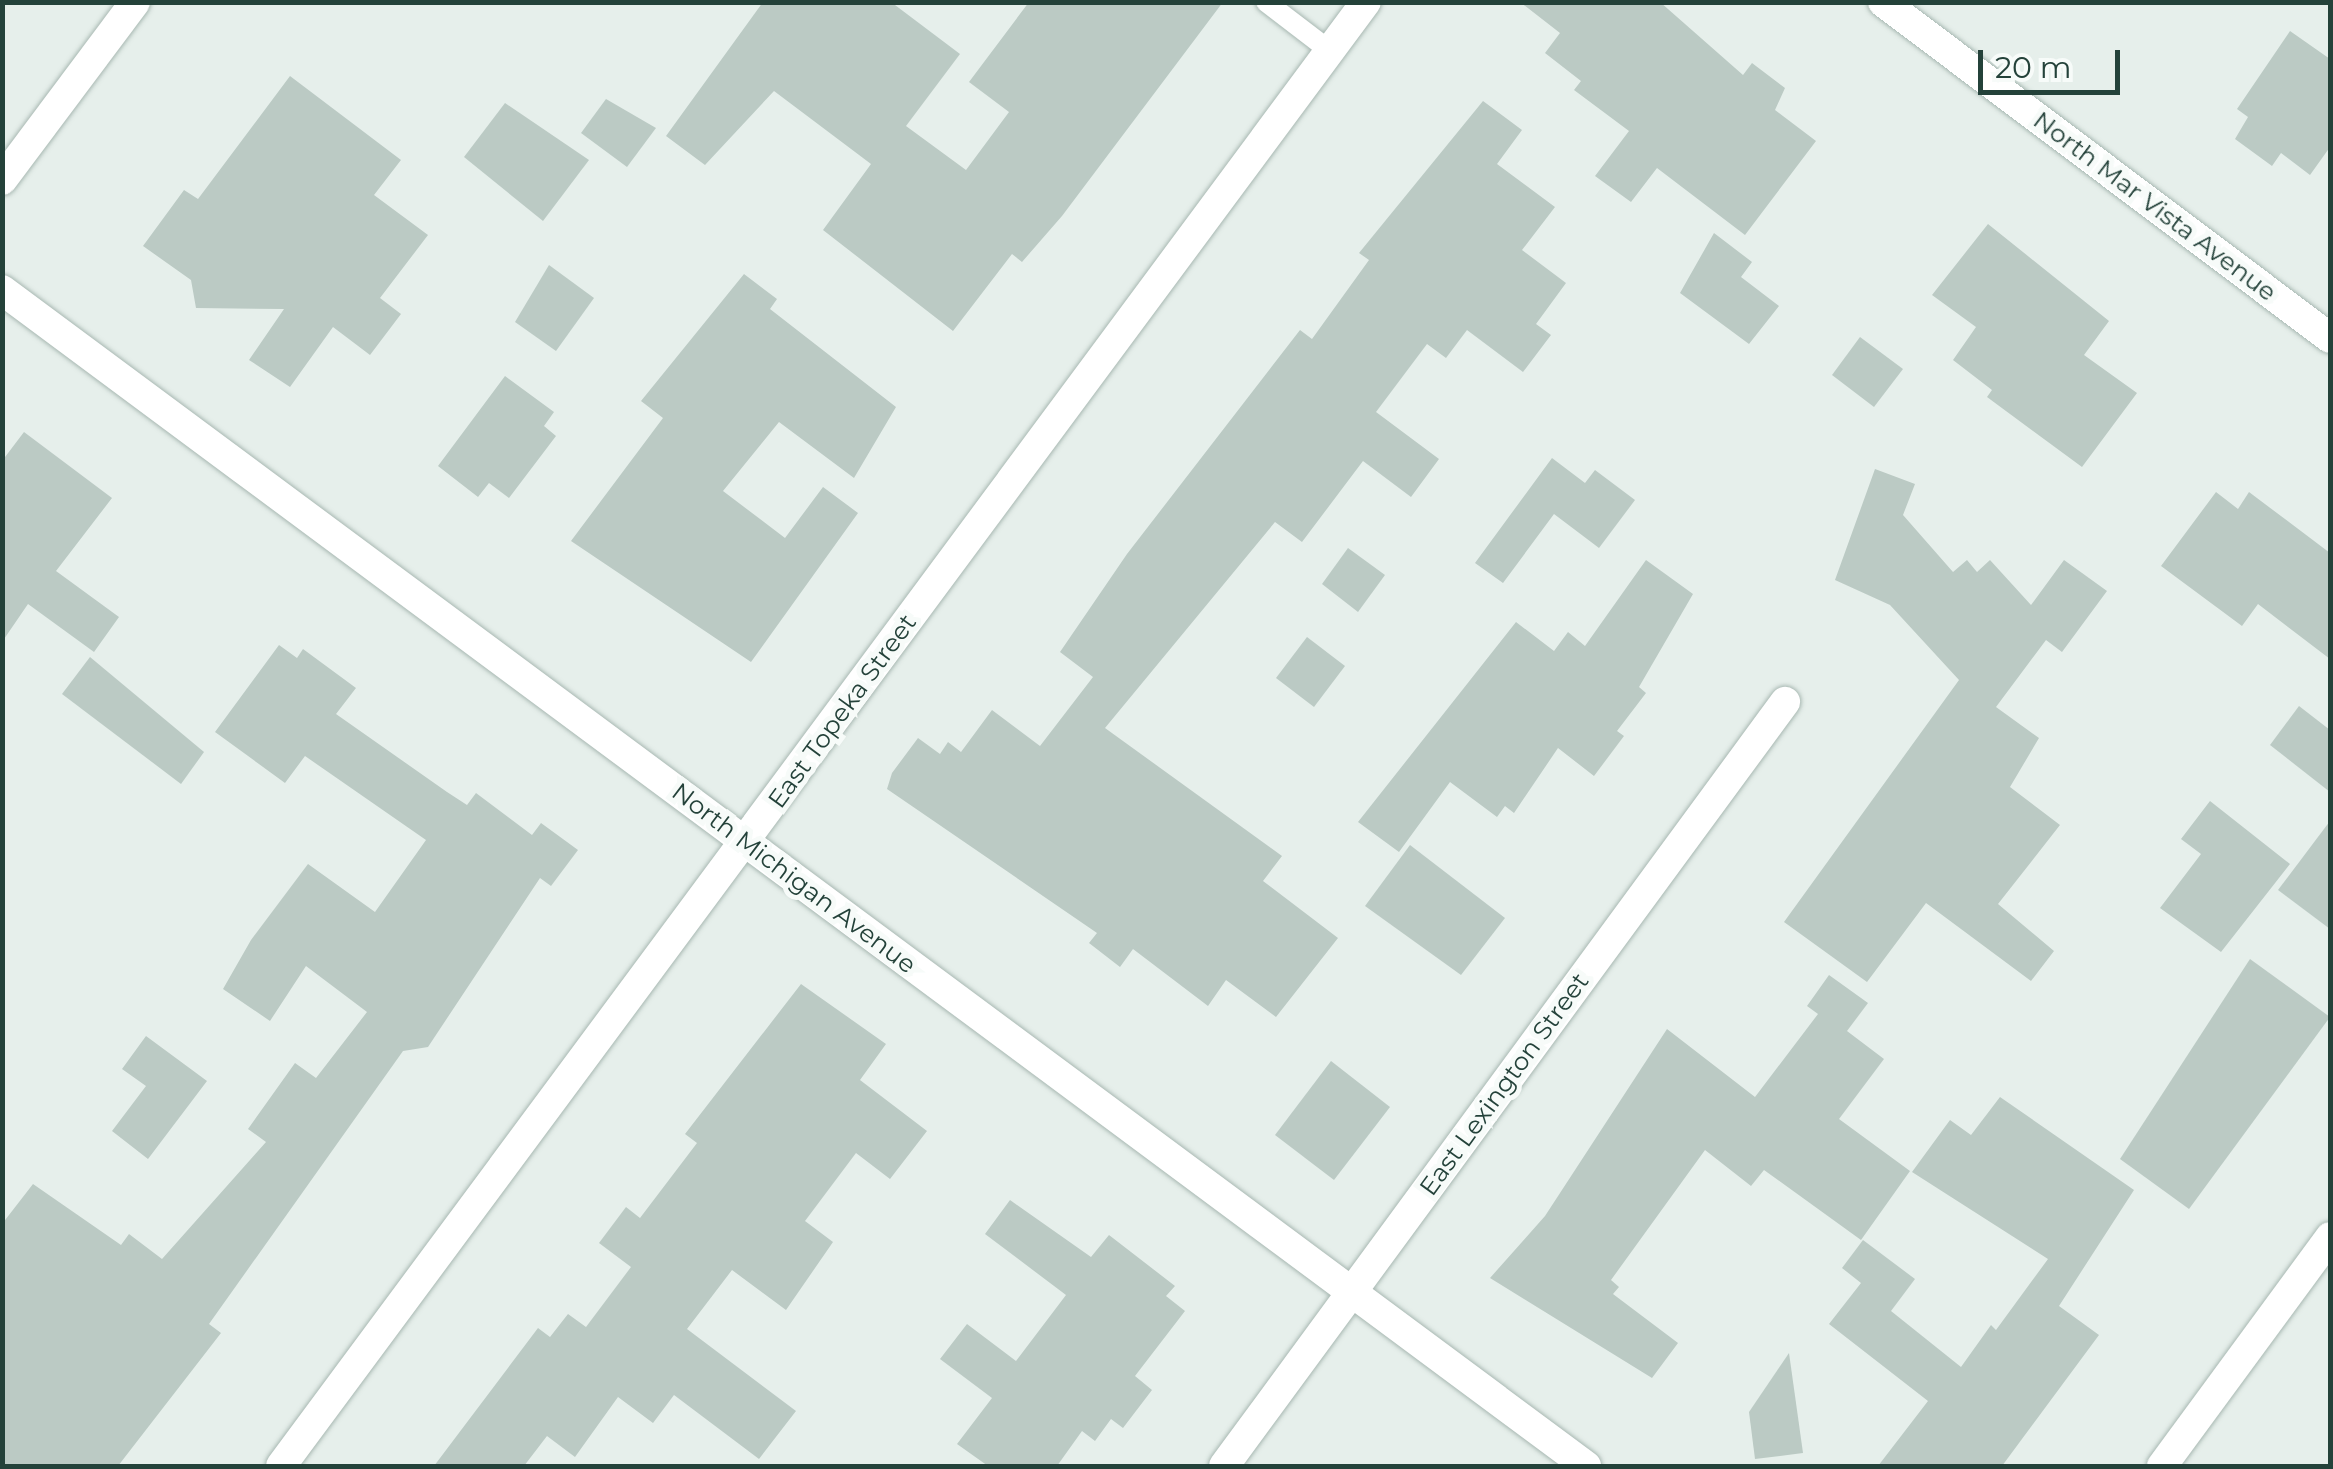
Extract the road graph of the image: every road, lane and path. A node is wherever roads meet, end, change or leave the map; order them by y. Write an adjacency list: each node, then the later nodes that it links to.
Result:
1 (135, 2): 6 (street)
2 (1266, 2): 5 (lane)
3 (1366, 2): 5 (street, East Topeka Street)
4 (1884, 2): 8 (street, North Mar Vista Avenue)
5 (1330, 51): 10 (street, East Topeka Street)
6 (2, 180)
7 (2, 290): 10 (street, North Michigan Avenue)
8 (2330, 338)
9 (1785, 702): 12 (street, East Lexington Street)
10 (746, 842): 12 (street, North Michigan Avenue); 13 (street, East Topeka Street)
11 (2330, 1237): 16 (street)
12 (1350, 1294): 14 (street, East Lexington Street); 15 (street, North Michigan Avenue)
13 (281, 1466)
14 (1224, 1466)
15 (1586, 1466)
16 (2162, 1466)

